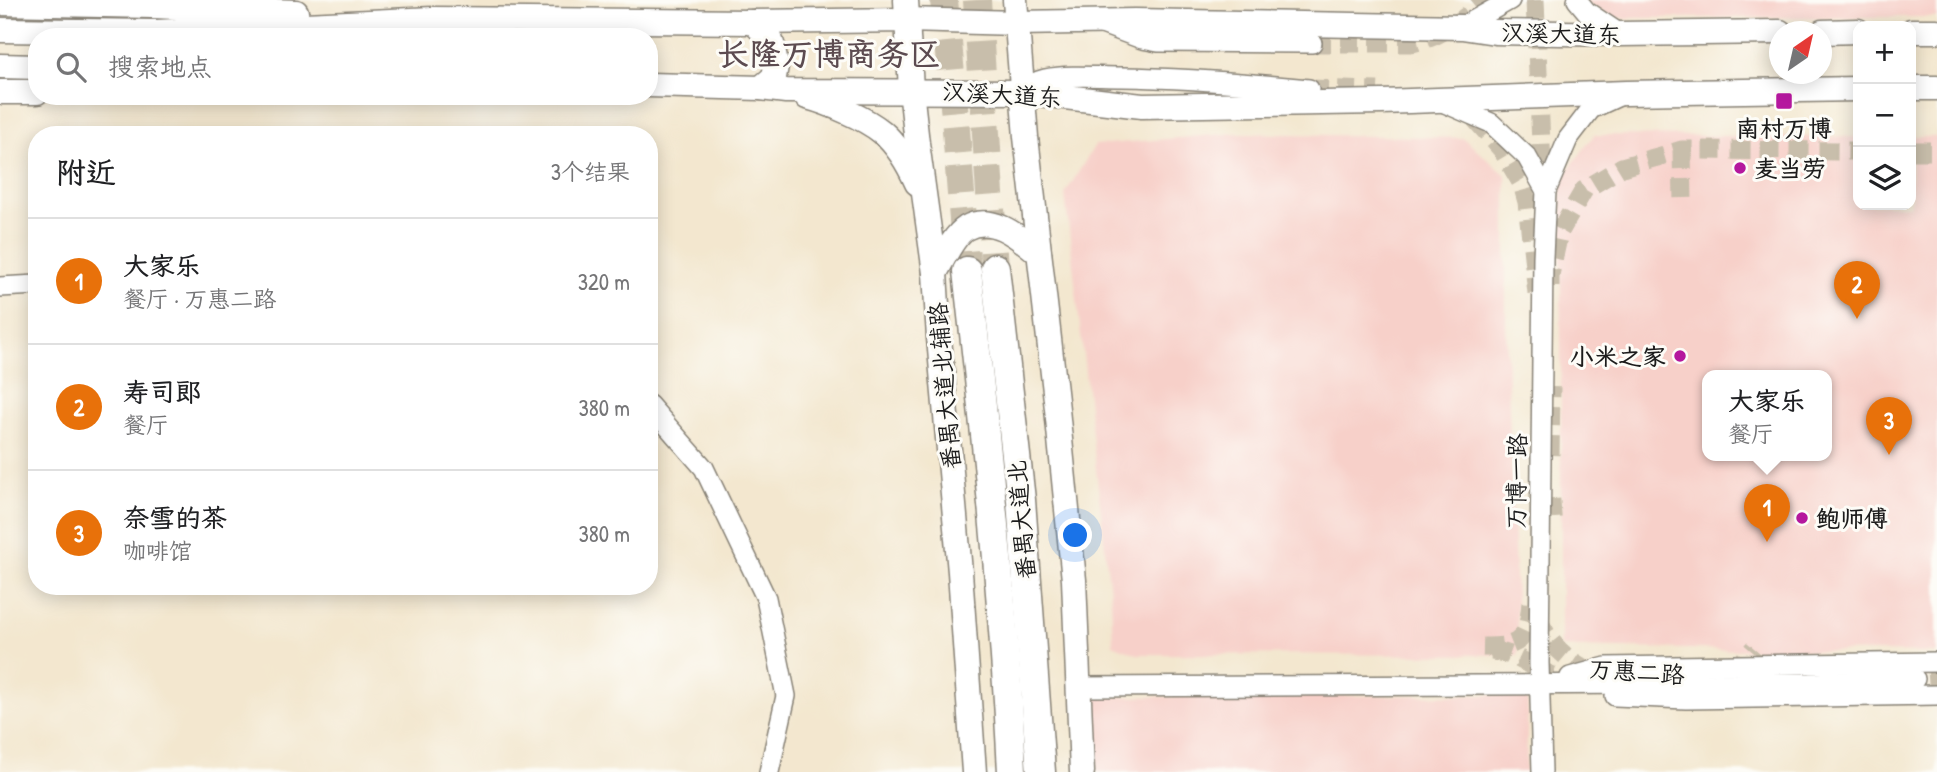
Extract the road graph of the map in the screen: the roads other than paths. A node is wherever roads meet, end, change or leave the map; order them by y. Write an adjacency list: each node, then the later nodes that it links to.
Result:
1 (867, 0): 8 (main road)
2 (1510, 0): 11 (street)
3 (1577, 0): 18 (street)
4 (0, 3): 7 (main road)
5 (906, 10): 6 (main road, 汉溪大道东); 8 (main road, 汉溪大道东); 28 (main road, 番禺大道北辅路)
6 (1016, 11): 10 (main road, 汉溪大道东); 33 (main road)
7 (433, 19): 9 (main road, 汉溪大道东); 12 (main road, 汉溪大道东)
8 (820, 21): 9 (main road, 汉溪大道东)
9 (753, 22): 23 (main road)
10 (1098, 22): 11 (main road, 汉溪大道东); 19 (street)
11 (1461, 27): 18 (main road, 汉溪大道东)
12 (255, 28)
13 (0, 30): 14 (main road, 汉溪大道东)
14 (28, 31)
15 (1832, 32): 16 (main road)
16 (1853, 32)
17 (1769, 33): 18 (main road, 汉溪大道东)
18 (1620, 34)
19 (1312, 43)
20 (0, 66): 21 (main road)
21 (28, 67)
22 (658, 85): 23 (main road, 汉溪大道东)
23 (761, 88): 29 (main road, 汉溪大道东)
24 (1937, 88): 27 (main road)
25 (1310, 89): 33 (street)
26 (1853, 89): 34 (main road, 汉溪大道东)
27 (1916, 89)
28 (911, 90): 29 (main road, 汉溪大道东); 33 (main road, 汉溪大道东); 38 (main road, 番禺大道北辅路)
29 (786, 91): 38 (main road)
30 (1916, 91): 35 (street)
31 (0, 92): 32 (main road)
32 (28, 92)
33 (1022, 92): 36 (main road, 汉溪大道东); 39 (main road)
34 (1626, 93): 36 (main road, 汉溪大道东); 37 (street)
35 (1937, 99)
36 (1439, 100): 37 (street)
37 (1546, 191): 48 (street, 万博一路)
38 (926, 203): 42 (main road, 番禺大道北辅路)
39 (1039, 253): 42 (main road); 49 (main road)
40 (995, 268): 54 (highway, 番禺大道北)
41 (967, 271): 53 (highway, 番禺大道北)
42 (935, 273): 52 (main road, 番禺大道北辅路)
43 (28, 285): 44 (street)
44 (0, 287)
45 (658, 415): 51 (street)
46 (1937, 662): 48 (street, 万惠二路)
47 (1915, 679): 48 (street)
48 (1546, 683): 49 (street, 万惠二路); 50 (street, 万惠二路); 56 (street, 万博一路)
49 (1079, 687): 55 (main road)
50 (1937, 695)
51 (769, 772)
52 (974, 772)
53 (1013, 772)
54 (1041, 772)
55 (1082, 772)
56 (1542, 772)

